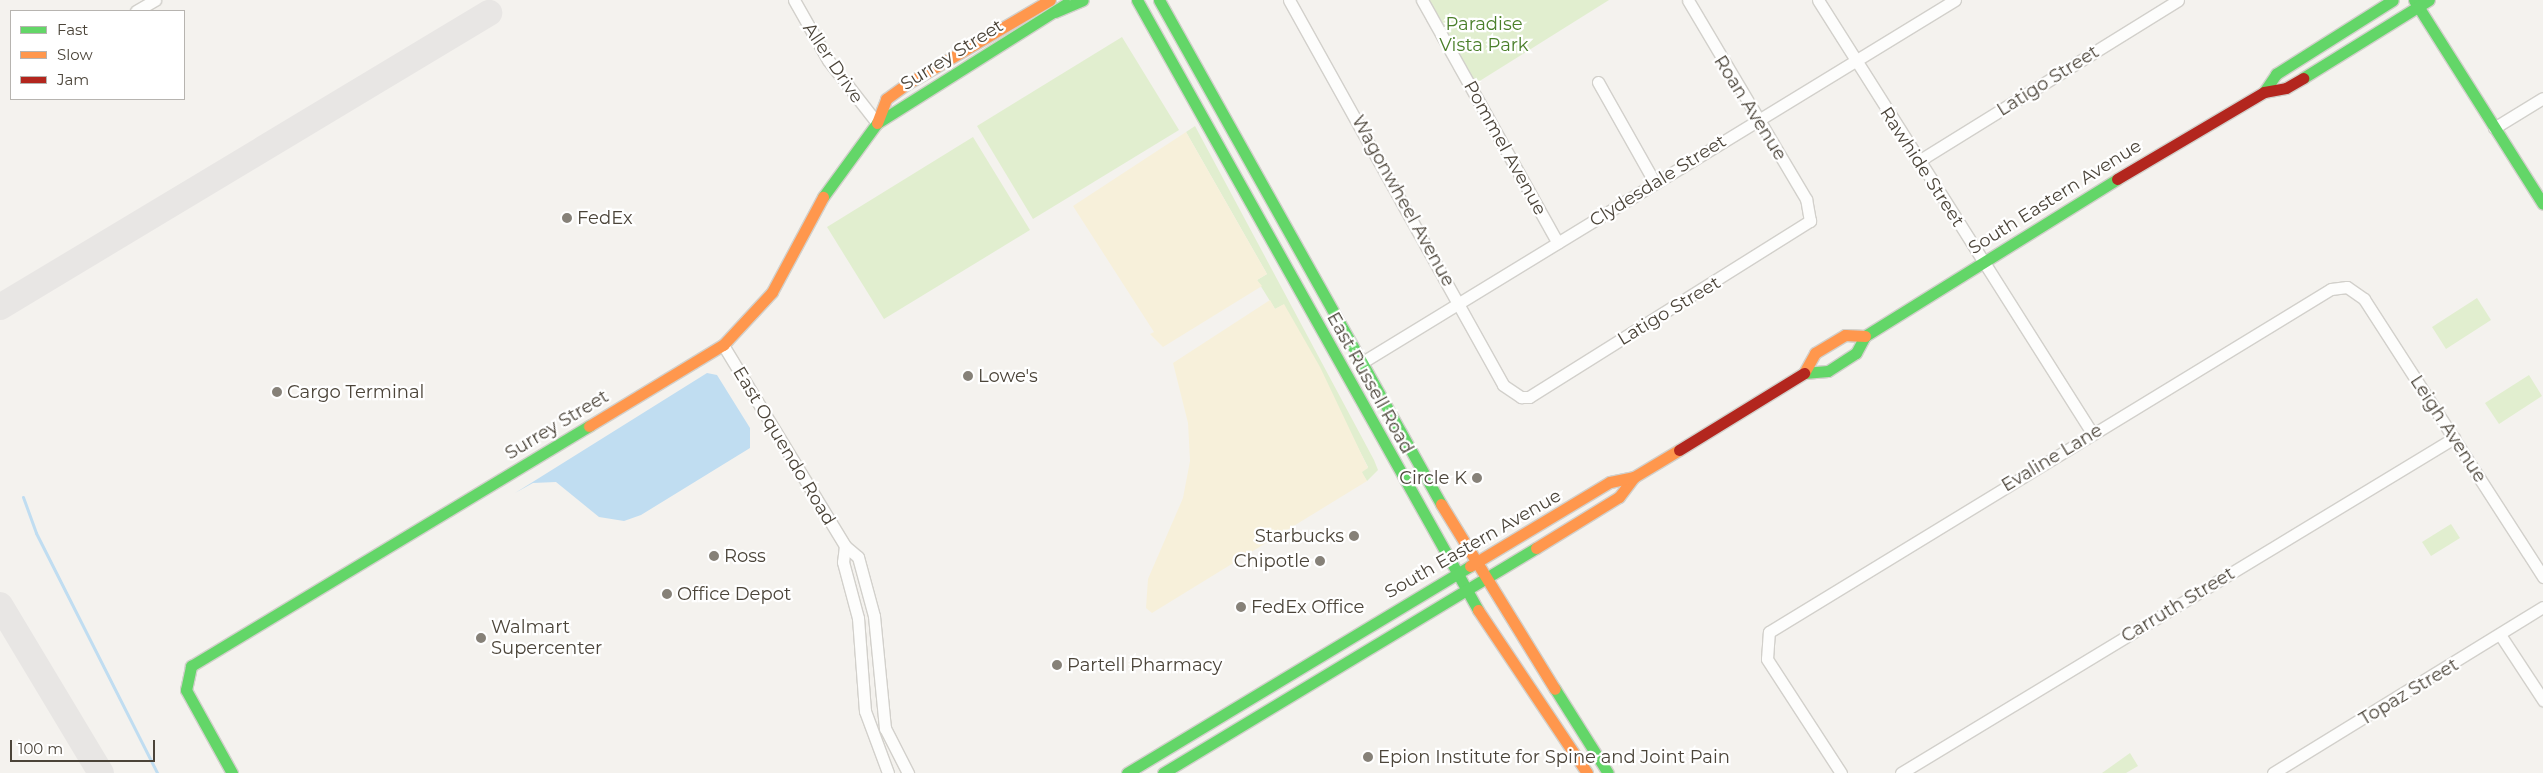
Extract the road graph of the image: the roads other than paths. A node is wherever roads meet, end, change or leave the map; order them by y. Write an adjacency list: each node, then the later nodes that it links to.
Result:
1 (155, 0): 17 (street)
2 (794, 0): 26 (street, Aller Drive)
3 (1050, 0): 18 (main road, Surrey Street)
4 (1071, 0): 19 (main road, Surrey Street)
5 (1083, 0): 19 (main road)
6 (1137, 0): 35 (main road, East Russell Road)
7 (1159, 0): 34 (main road, East Russell Road)
8 (1289, 0): 37 (street, Wagonwheel Avenue)
9 (1422, 0): 32 (street, Pommel Avenue)
10 (1688, 0): 25 (street, Roan Avenue)
11 (1818, 0): 21 (street, Rawhide Street)
12 (1955, 0): 21 (street, Clydesdale Street)
13 (2178, 0): 28 (street, Latigo Street)
14 (2393, 0): 23 (main road, South Eastern Avenue)
15 (2429, 0): 16 (main road, South Eastern Avenue)
16 (2416, 3): 23 (main road, South Eastern Avenue); 27 (main road)
17 (138, 10)
18 (1030, 12): 20 (main road); 26 (main road, Surrey Street)
19 (1055, 12): 20 (main road, Surrey Street)
20 (984, 54): 26 (main road, Surrey Street)
21 (1854, 62): 25 (street, Clydesdale Street); 28 (street, Rawhide Street)
22 (1598, 82): 29 (street)
23 (2264, 92): 33 (main road, South Eastern Avenue)
24 (2543, 98): 27 (street)
25 (1756, 122): 29 (street, Clydesdale Street); 31 (street, Roan Avenue)
26 (877, 123): 39 (main road, Surrey Street)
27 (2494, 128): 30 (main road)
28 (1917, 162): 33 (street, Rawhide Street)
29 (1655, 182): 32 (street, Clydesdale Street)
30 (2543, 204)
31 (1812, 216): 42 (street, Latigo Street)
32 (1558, 243): 37 (street, Clydesdale Street)
33 (1984, 261): 38 (main road, South Eastern Avenue); 43 (street, Rawhide Street)
34 (1307, 267): 35 (main road); 40 (main road, East Russell Road)
35 (1291, 277): 48 (main road, East Russell Road)
36 (2347, 287): 43 (street, Evaline Lane); 44 (street, Leigh Avenue)
37 (1460, 302): 40 (street, Clydesdale Street); 42 (street, Wagonwheel Avenue)
38 (1865, 336): 41 (main road, South Eastern Avenue); 41 (main road, South Eastern Avenue)
39 (723, 344): 46 (street, East Oquendo Road); 57 (main road, Surrey Street)
40 (1361, 363): 47 (main road, East Russell Road)
41 (1804, 373): 45 (main road, South Eastern Avenue)
42 (1521, 397)
43 (2092, 433): 64 (street, Evaline Lane)
44 (2454, 438): 49 (street, Leigh Avenue); 65 (street, Carruth Street)
45 (1634, 477): 47 (main road, South Eastern Avenue); 50 (main road, South Eastern Avenue)
46 (845, 546): 58 (street); 59 (street, East Oquendo Road)
47 (1475, 565): 48 (main road, South Eastern Avenue); 50 (main road, East Russell Road)
48 (1457, 575): 51 (main road, East Russell Road); 55 (main road, South Eastern Avenue)
49 (2543, 577)
50 (1483, 579): 51 (main road, South Eastern Avenue); 63 (main road, East Russell Road)
51 (1464, 589): 56 (main road, South Eastern Avenue); 62 (main road, East Russell Road)
52 (2543, 607): 53 (street, Topaz Street)
53 (2502, 636): 54 (street); 66 (street, Topaz Street)
54 (2543, 700)
55 (1197, 729): 56 (main road); 60 (main road, South Eastern Avenue)
56 (1211, 743): 61 (main road, South Eastern Avenue)
57 (232, 773)
58 (888, 773)
59 (908, 773)
60 (1126, 773)
61 (1163, 773)
62 (1587, 773)
63 (1608, 773)
64 (1841, 773)
65 (1901, 773)
66 (2273, 773)

